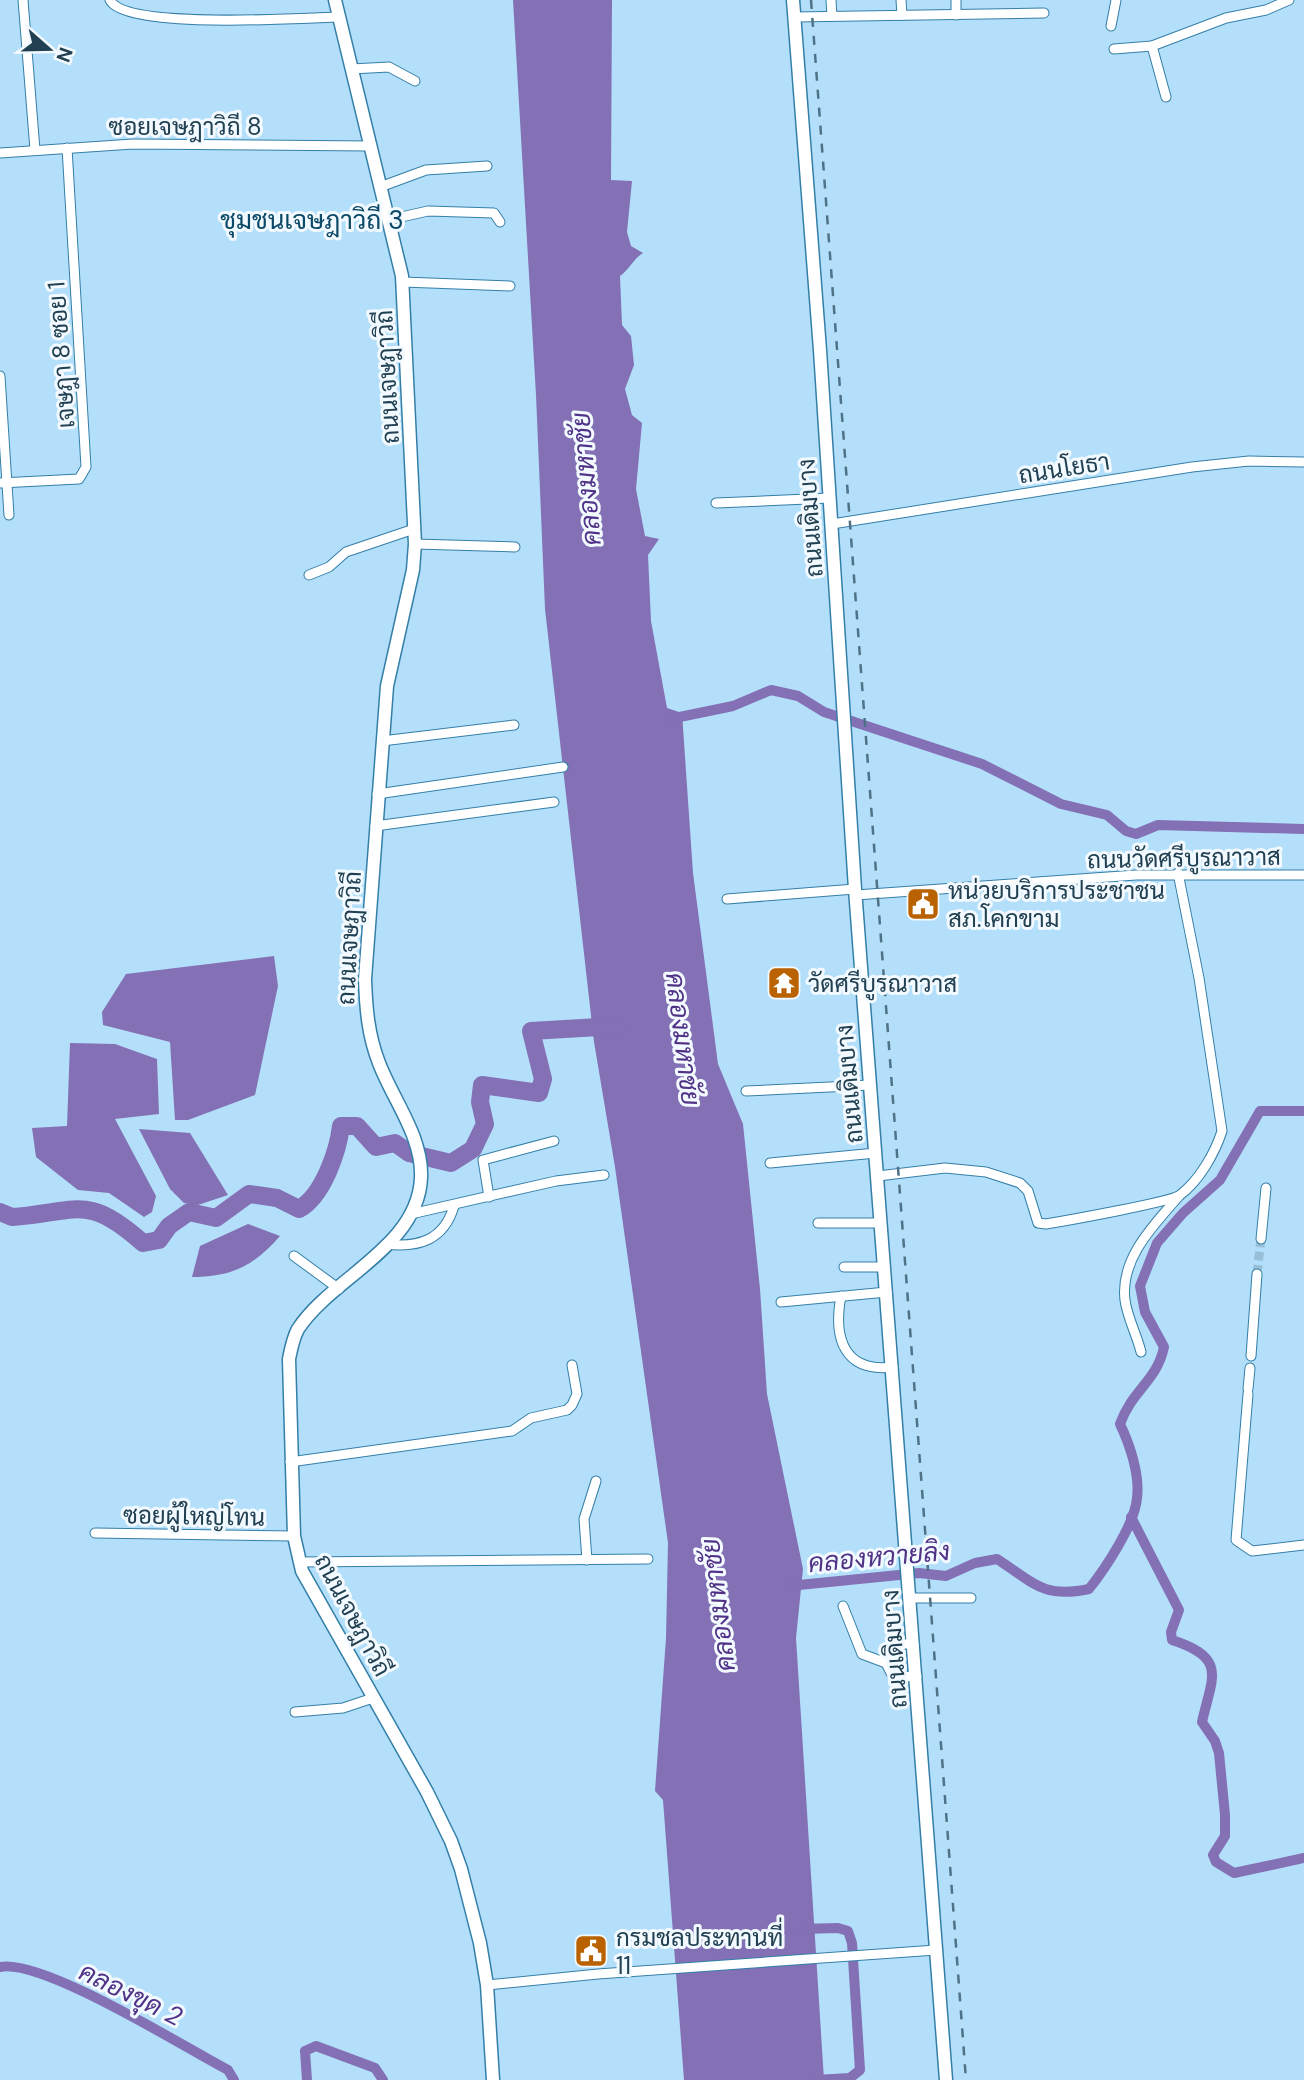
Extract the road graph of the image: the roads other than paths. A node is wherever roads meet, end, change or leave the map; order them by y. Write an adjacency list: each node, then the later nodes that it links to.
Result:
1 (23, 0): 24 (street)
2 (110, 0): 14 (street)
3 (335, 0): 14 (street, ถนนเจษฎาวิถี)
4 (793, 0): 15 (street, ถนนเดิมบาง)
5 (831, 0): 13 (street)
6 (901, 0): 11 (street)
7 (956, 0): 12 (street)
8 (1116, 0): 16 (street)
9 (1289, 0): 17 (street)
10 (1044, 13): 12 (street)
11 (902, 15): 12 (street); 13 (street)
12 (956, 15)
13 (832, 16): 15 (street)
14 (339, 17): 19 (street, ถนนเจษฎาวิถี)
15 (795, 17): 35 (street, ถนนเดิมบาง)
16 (1111, 26)
17 (1152, 46): 18 (street); 21 (street)
18 (1114, 49)
19 (351, 69): 20 (street); 22 (street, ถนนเจษฎาวิถี)
20 (415, 81)
21 (1167, 97)
22 (370, 146): 23 (street, ซอยเจษฎาวิถี 8); 27 (street, ถนนเจษฎาวิถี)
23 (66, 148): 24 (street, ซอยเจษฎาวิถี 8); 34 (street, เจษฎา 8 ซอย 1)
24 (35, 150): 25 (street, ซอยเจษฎาวิถี 8)
25 (0, 153)
26 (487, 166): 27 (street)
27 (380, 187): 28 (street, ถนนเจษฎาวิถี)
28 (388, 220): 29 (street); 30 (street, ถนนเจษฎาวิถี)
29 (500, 222)
30 (403, 282): 31 (street); 39 (street, ถนนเจษฎาวิถี)
31 (510, 286)
32 (0, 376): 34 (street)
33 (1304, 462): 38 (street, ถนนโยธา)
34 (4, 483): 37 (street)
35 (830, 498): 36 (street); 38 (street, ถนนเดิมบาง)
36 (716, 503)
37 (9, 515)
38 (832, 524): 51 (street, ถนนเดิมบาง)
39 (414, 529): 40 (street, ถนนเจษฎาวิถี); 42 (street)
40 (415, 544): 41 (street); 44 (street, ถนนเจษฎาวิถี)
41 (514, 547)
42 (309, 575)
43 (514, 724): 44 (street)
44 (382, 741): 46 (street, ถนนเจษฎาวิถี)
45 (563, 767): 46 (street)
46 (377, 794): 48 (street, ถนนเจษฎาวิถี)
47 (554, 802): 48 (street)
48 (375, 825): 64 (street, ถนนเจษฎาวิถี)
49 (1178, 873): 50 (street, ถนนวัดศรีบูรณาวาส); 51 (street, ถนนวัดศรีบูรณาวาส); 61 (street)
50 (1304, 875)
51 (855, 892): 52 (street, ถนนวัดศรีบูรณาวาส); 53 (street, ถนนเดิมบาง)
52 (727, 899)
53 (871, 1085): 54 (street); 56 (street, ถนนเดิมบาง)
54 (746, 1091)
55 (554, 1141): 62 (street)
56 (876, 1153): 57 (street); 59 (street, ถนนเดิมบาง)
57 (770, 1163)
58 (604, 1174): 62 (street)
59 (878, 1176): 61 (street); 66 (street, ถนนเดิมบาง)
60 (1266, 1188): 67 (street)
61 (1179, 1196): 77 (street)
62 (489, 1198): 63 (street)
63 (454, 1206): 64 (street); 68 (street)
64 (411, 1214): 68 (street, ถนนเจษฎาวิถี)
65 (818, 1223): 66 (street)
66 (881, 1223): 70 (street, ถนนเดิมบาง)
67 (1261, 1239)
68 (386, 1244): 73 (street, ถนนเจษฎาวิถี)
69 (294, 1256): 73 (street)
70 (885, 1266): 71 (street); 74 (street, ถนนเดิมบาง)
71 (844, 1267)
72 (1257, 1274): 78 (street)
73 (339, 1289): 82 (street, ถนนเจษฎาวิถี)
74 (887, 1292): 75 (street); 80 (street, ถนนเดิมบาง)
75 (841, 1296): 76 (street); 80 (street)
76 (781, 1302)
77 (1141, 1352)
78 (1251, 1356)
79 (572, 1365): 82 (street)
80 (893, 1367): 90 (street, ถนนเดิมบาง)
81 (1250, 1368): 86 (street)
82 (290, 1462): 85 (street, ถนนเจษฎาวิถี)
83 (596, 1481): 88 (street)
84 (95, 1532): 85 (street, ซอยผู้ใหญ่โทน)
85 (293, 1536): 89 (street, ถนนเจษฎาวิถี)
86 (1304, 1545)
87 (648, 1559): 88 (street)
88 (587, 1560): 89 (street)
89 (299, 1562): 96 (street, ถนนเจษฎาวิถี)
90 (911, 1598): 91 (street); 93 (street, ถนนเดิมบาง)
91 (971, 1598)
92 (843, 1606): 94 (street)
93 (914, 1644): 94 (street); 95 (street, ถนนเดิมบาง)
94 (886, 1664): 95 (street)
95 (917, 1676): 98 (street, ถนนเดิมบาง)
96 (373, 1698): 97 (street); 99 (street, ถนนเจษฎาวิถี)
97 (295, 1713)
98 (936, 1950): 99 (street); 101 (street, ถนนเดิมบาง)
99 (487, 1985): 100 (street, ถนนเจษฎาวิถี)
100 (494, 2080)
101 (946, 2080)

